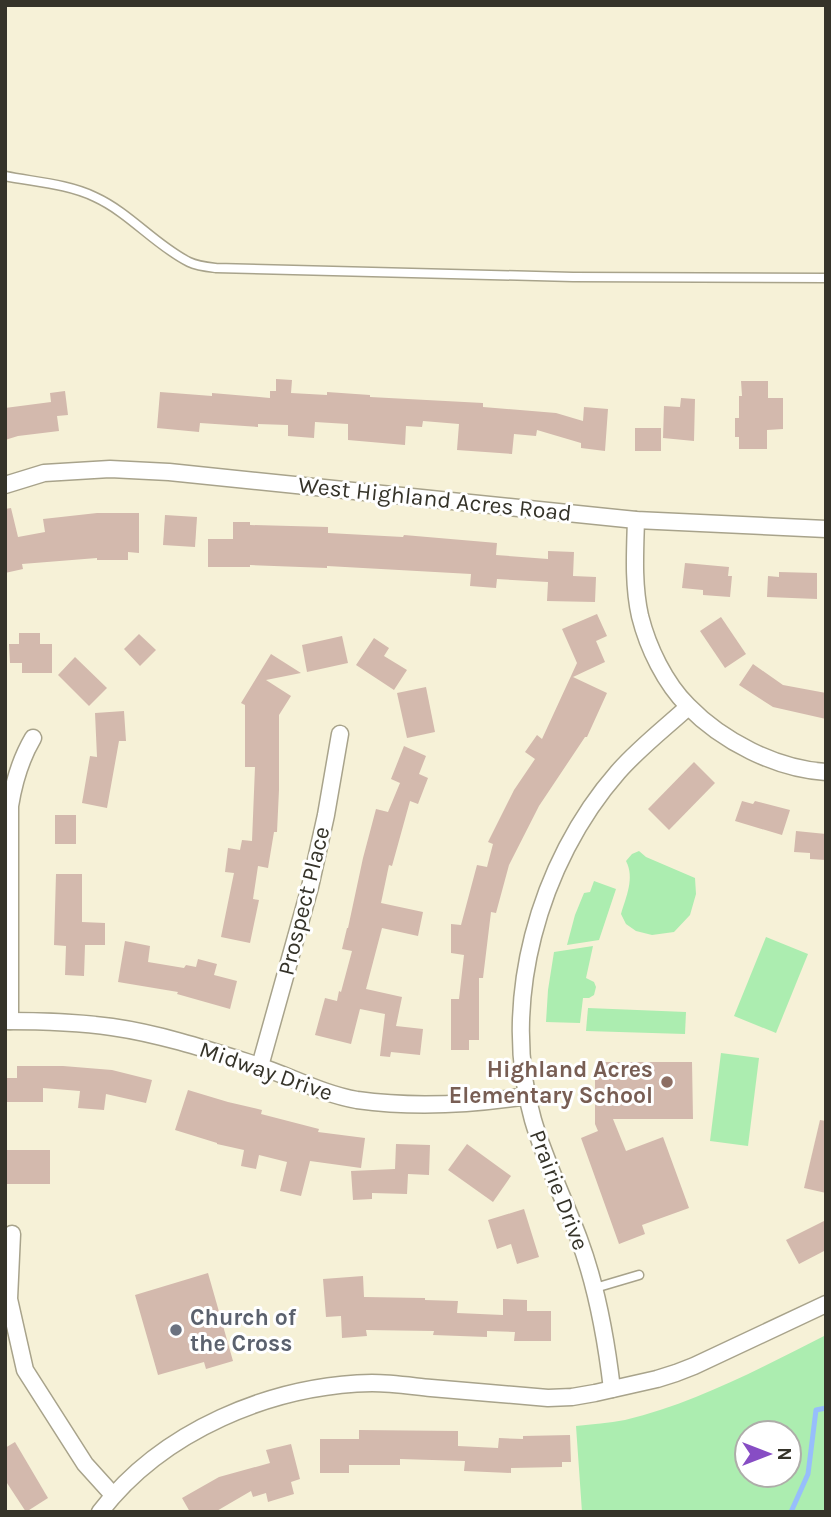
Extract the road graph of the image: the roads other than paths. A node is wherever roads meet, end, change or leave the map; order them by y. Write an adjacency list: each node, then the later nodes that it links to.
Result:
1 (5, 176): 2 (lane)
2 (826, 278)
3 (5, 485): 4 (street, West Highland Acres Road)
4 (636, 520): 5 (street, West Highland Acres Road); 6 (street)
5 (826, 529)
6 (688, 706): 9 (street); 12 (street, Prairie Drive)
7 (340, 734): 11 (street, Prospect Place)
8 (33, 738): 10 (street)
9 (826, 772)
10 (8, 1021): 11 (street, Midway Drive)
11 (260, 1066): 12 (street, Midway Drive)
12 (527, 1096): 15 (street, Prairie Drive)
13 (12, 1234): 18 (street)
14 (639, 1275): 15 (lane)
15 (595, 1288): 17 (street, Prairie Drive)
16 (826, 1304): 17 (street)
17 (612, 1389): 18 (street)
18 (113, 1494): 19 (street)
19 (100, 1512)

